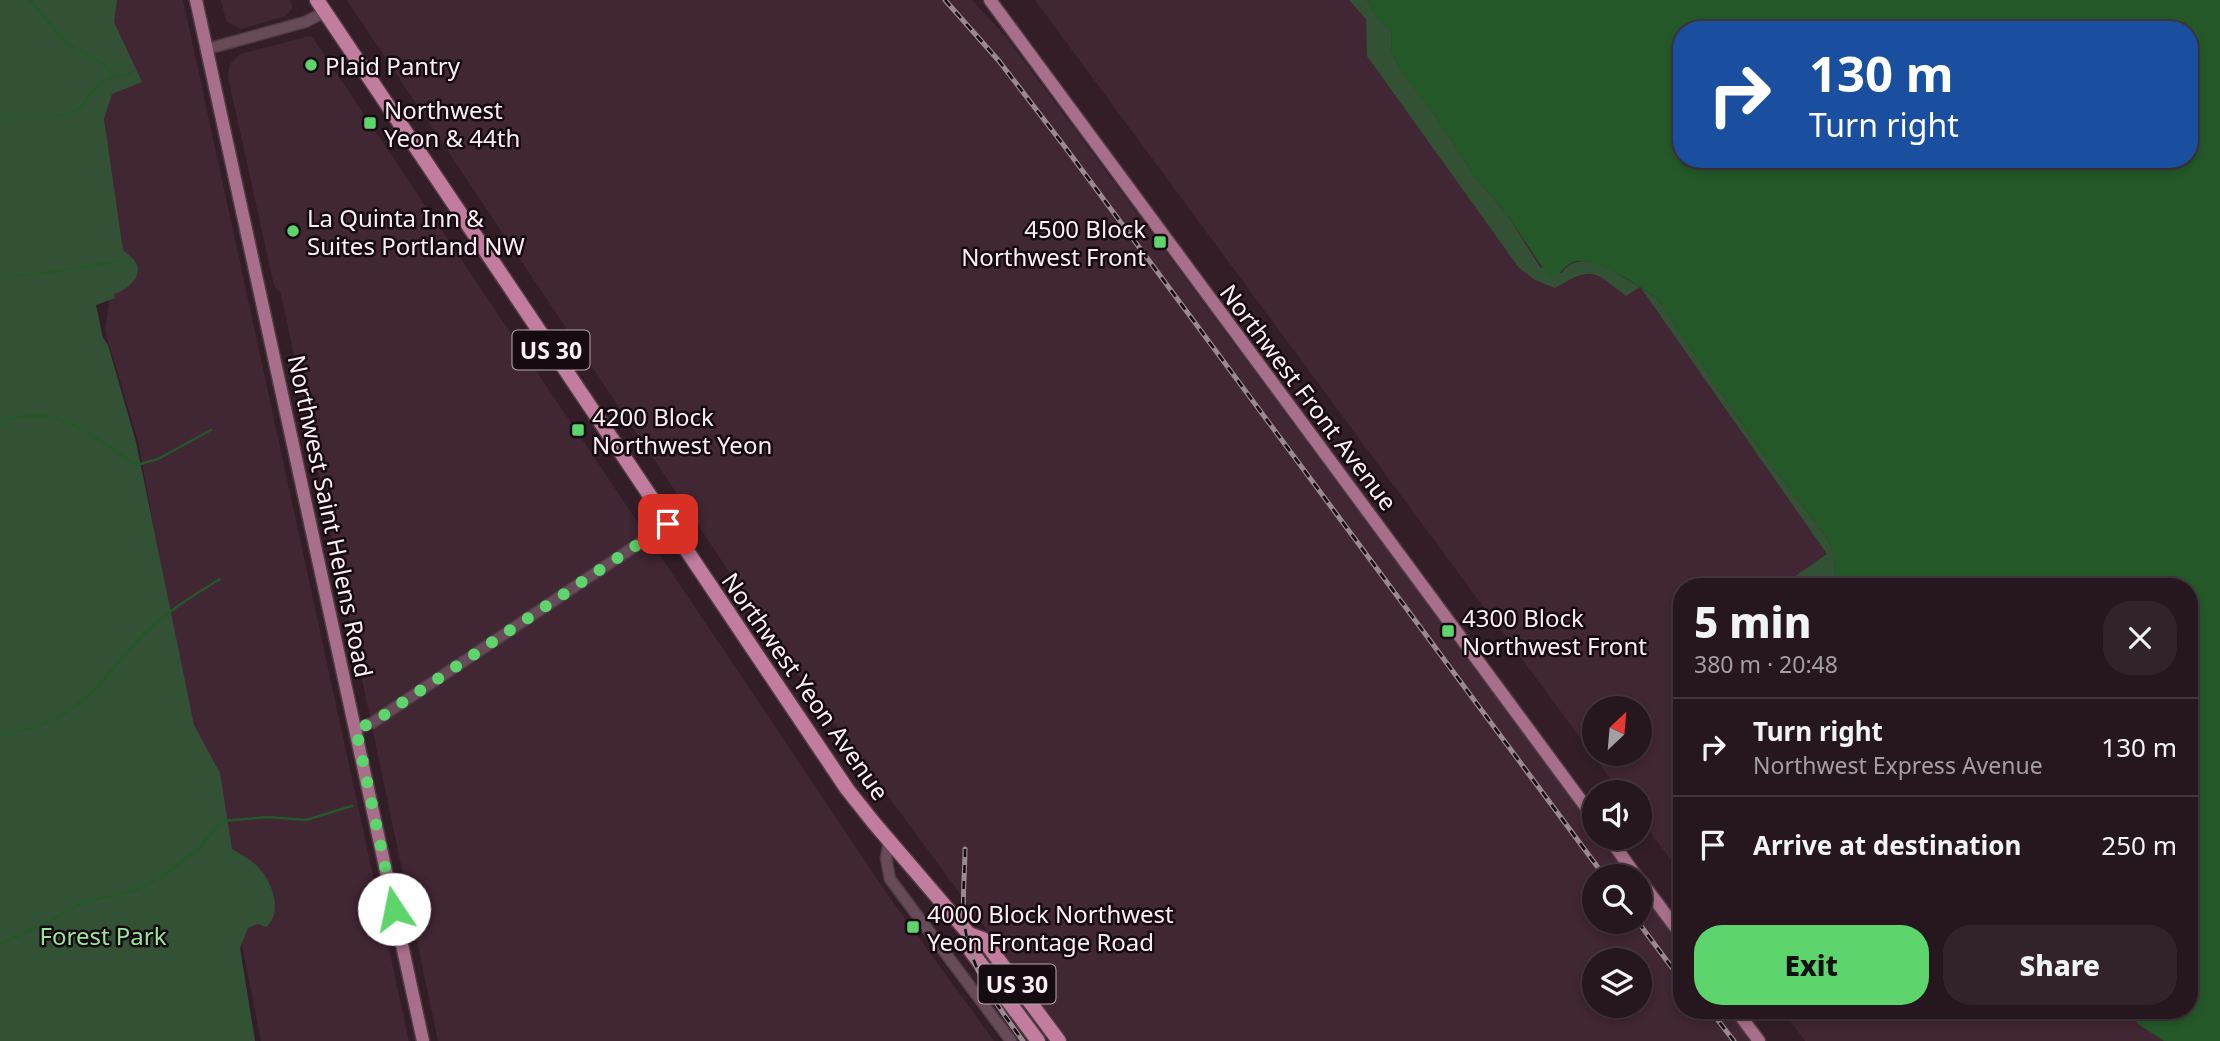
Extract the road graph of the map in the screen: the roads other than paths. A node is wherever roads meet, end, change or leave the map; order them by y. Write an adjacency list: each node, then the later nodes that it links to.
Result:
1 (196, 0): 4 (main road, Northwest Saint Helens Road)
2 (990, 0): 7 (main road, Northwest Front Avenue)
3 (321, 6): 4 (street); 5 (highway, Northwest Yeon Avenue / US 30)
4 (207, 49): 6 (main road, Northwest Saint Helens Road)
5 (668, 524): 6 (street); 8 (highway, Northwest Yeon Avenue / US 30)
6 (356, 729): 13 (main road, Northwest Saint Helens Road)
7 (1582, 802)
8 (890, 842): 11 (highway, Northwest Yeon Avenue / US 30); 14 (street)
9 (1652, 896): 10 (main road)
10 (1673, 924)
11 (969, 934): 15 (highway, Northwest Yeon Avenue / US 30); 16 (highway, Northwest Yeon Avenue / US 30)
12 (1743, 1019): 17 (main road)
13 (423, 1041)
14 (1011, 1041)
15 (1038, 1041)
16 (1059, 1041)
17 (1759, 1041)

